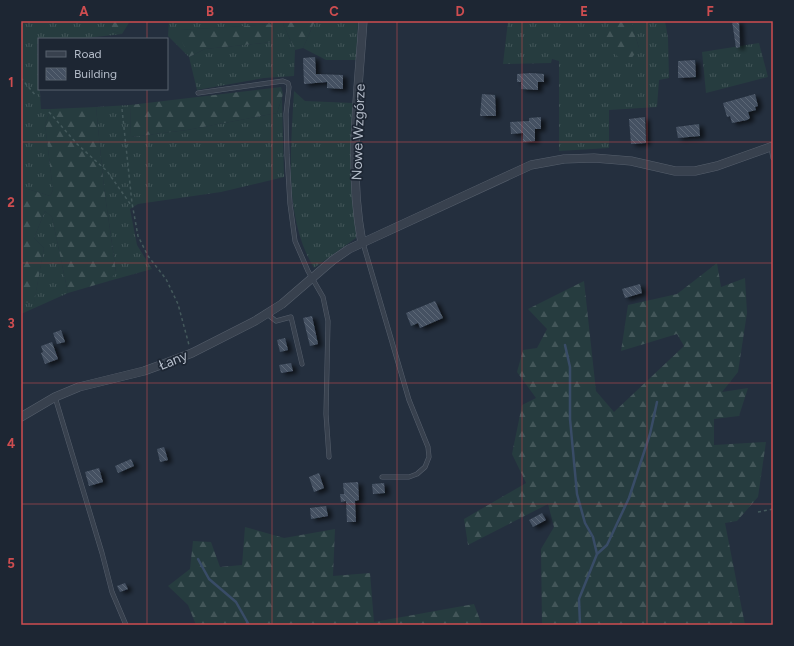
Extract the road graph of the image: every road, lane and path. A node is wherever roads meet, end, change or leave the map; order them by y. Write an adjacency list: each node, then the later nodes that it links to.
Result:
1 (363, 21): 10 (street, Nowe Wzgórze)
2 (21, 78): 4 (path)
3 (198, 93): 11 (lane)
4 (36, 96)
5 (122, 109): 9 (path)
6 (49, 112): 9 (path)
7 (772, 146): 8 (lane); 10 (street, Łany)
8 (773, 158)
9 (132, 206): 13 (path)
10 (362, 242): 11 (street, Łany); 18 (lane)
11 (312, 278): 12 (street, Łany); 17 (lane)
12 (267, 314): 13 (street, Łany); 14 (lane)
13 (192, 353): 15 (street, Łany)
14 (302, 364)
15 (55, 397): 16 (street, Łany); 21 (lane)
16 (21, 417)
17 (329, 456)
18 (382, 478)
19 (773, 509): 20 (path)
20 (758, 512)
21 (126, 625)

